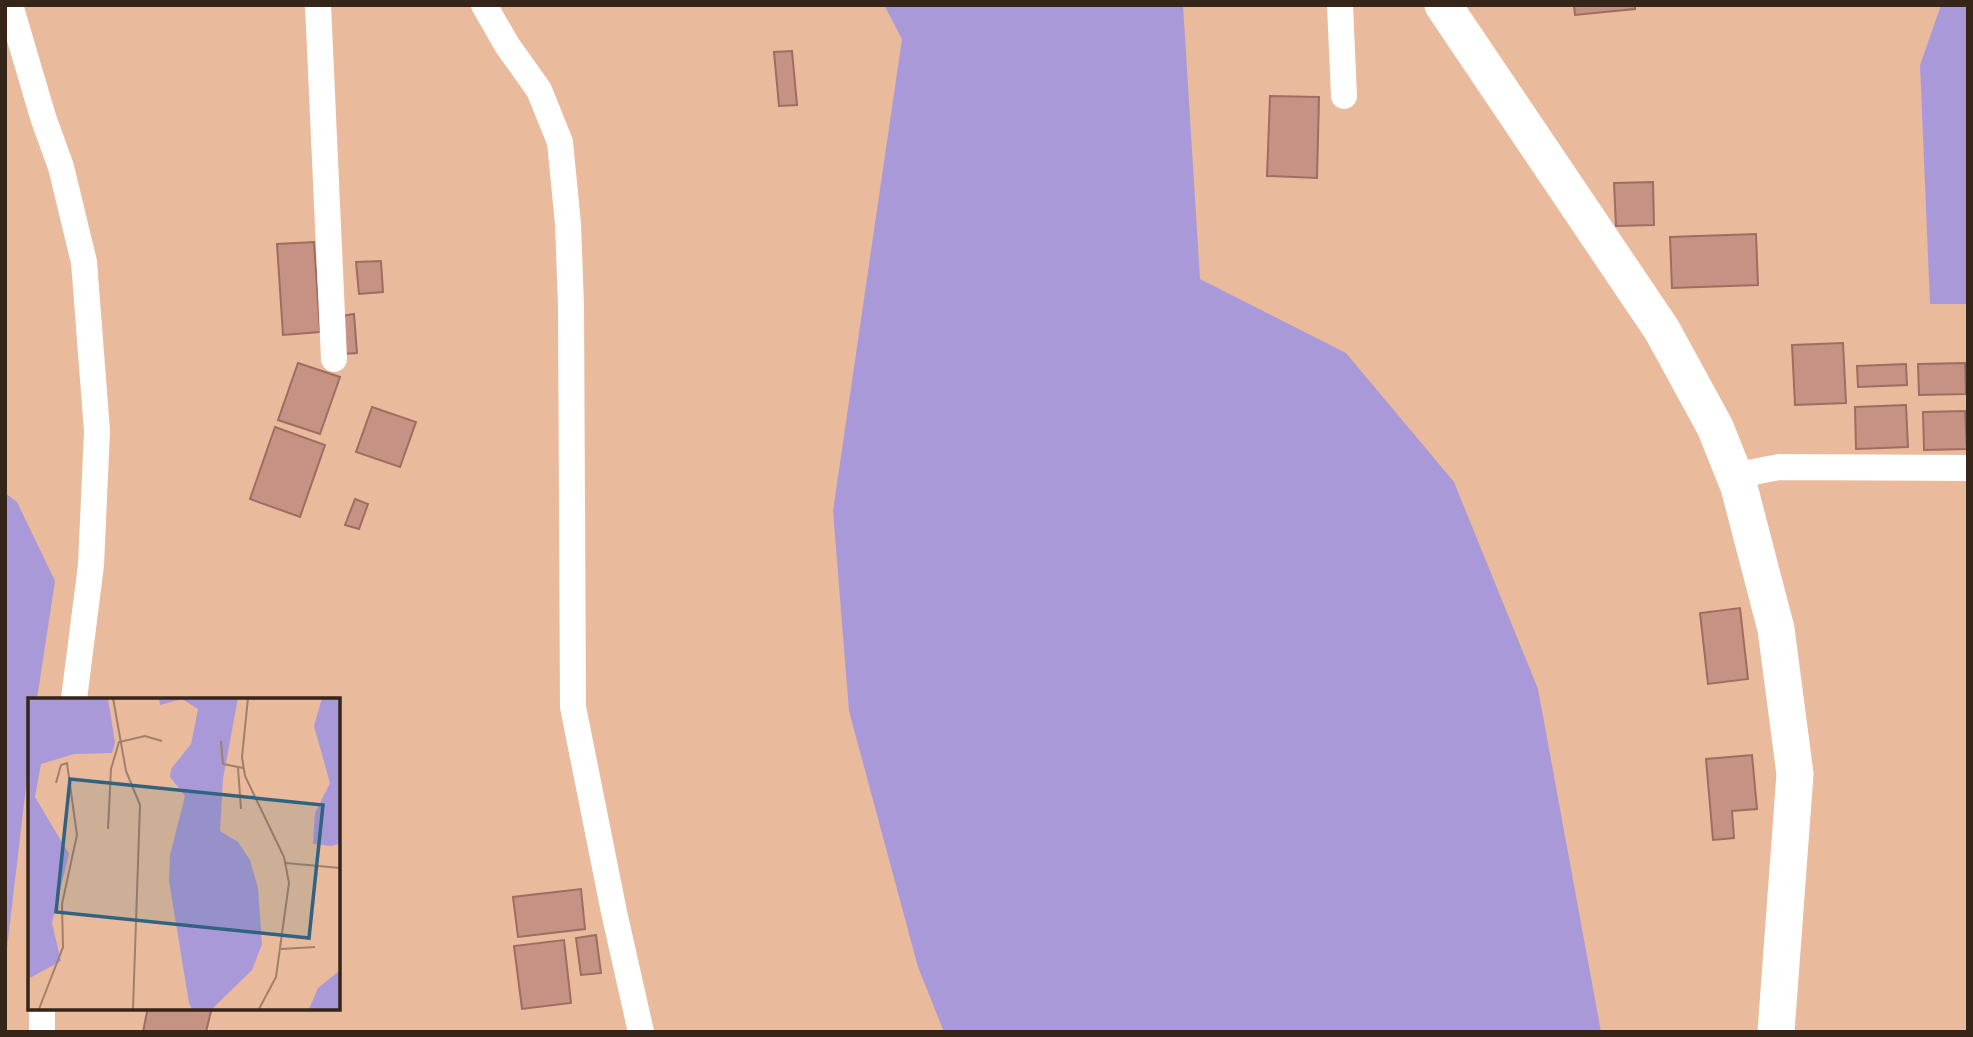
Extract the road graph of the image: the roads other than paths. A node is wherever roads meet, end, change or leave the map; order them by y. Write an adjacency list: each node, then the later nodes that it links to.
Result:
1 (10, 5): 10 (street)
2 (318, 5): 7 (street)
3 (484, 5): 13 (street)
4 (1340, 5): 6 (street)
5 (1443, 5): 9 (street)
6 (1344, 96)
7 (334, 359)
8 (1968, 468): 9 (street)
9 (1734, 476): 14 (street)
10 (74, 698)
11 (43, 1009): 12 (street)
12 (42, 1032)
13 (641, 1032)
14 (1776, 1032)

